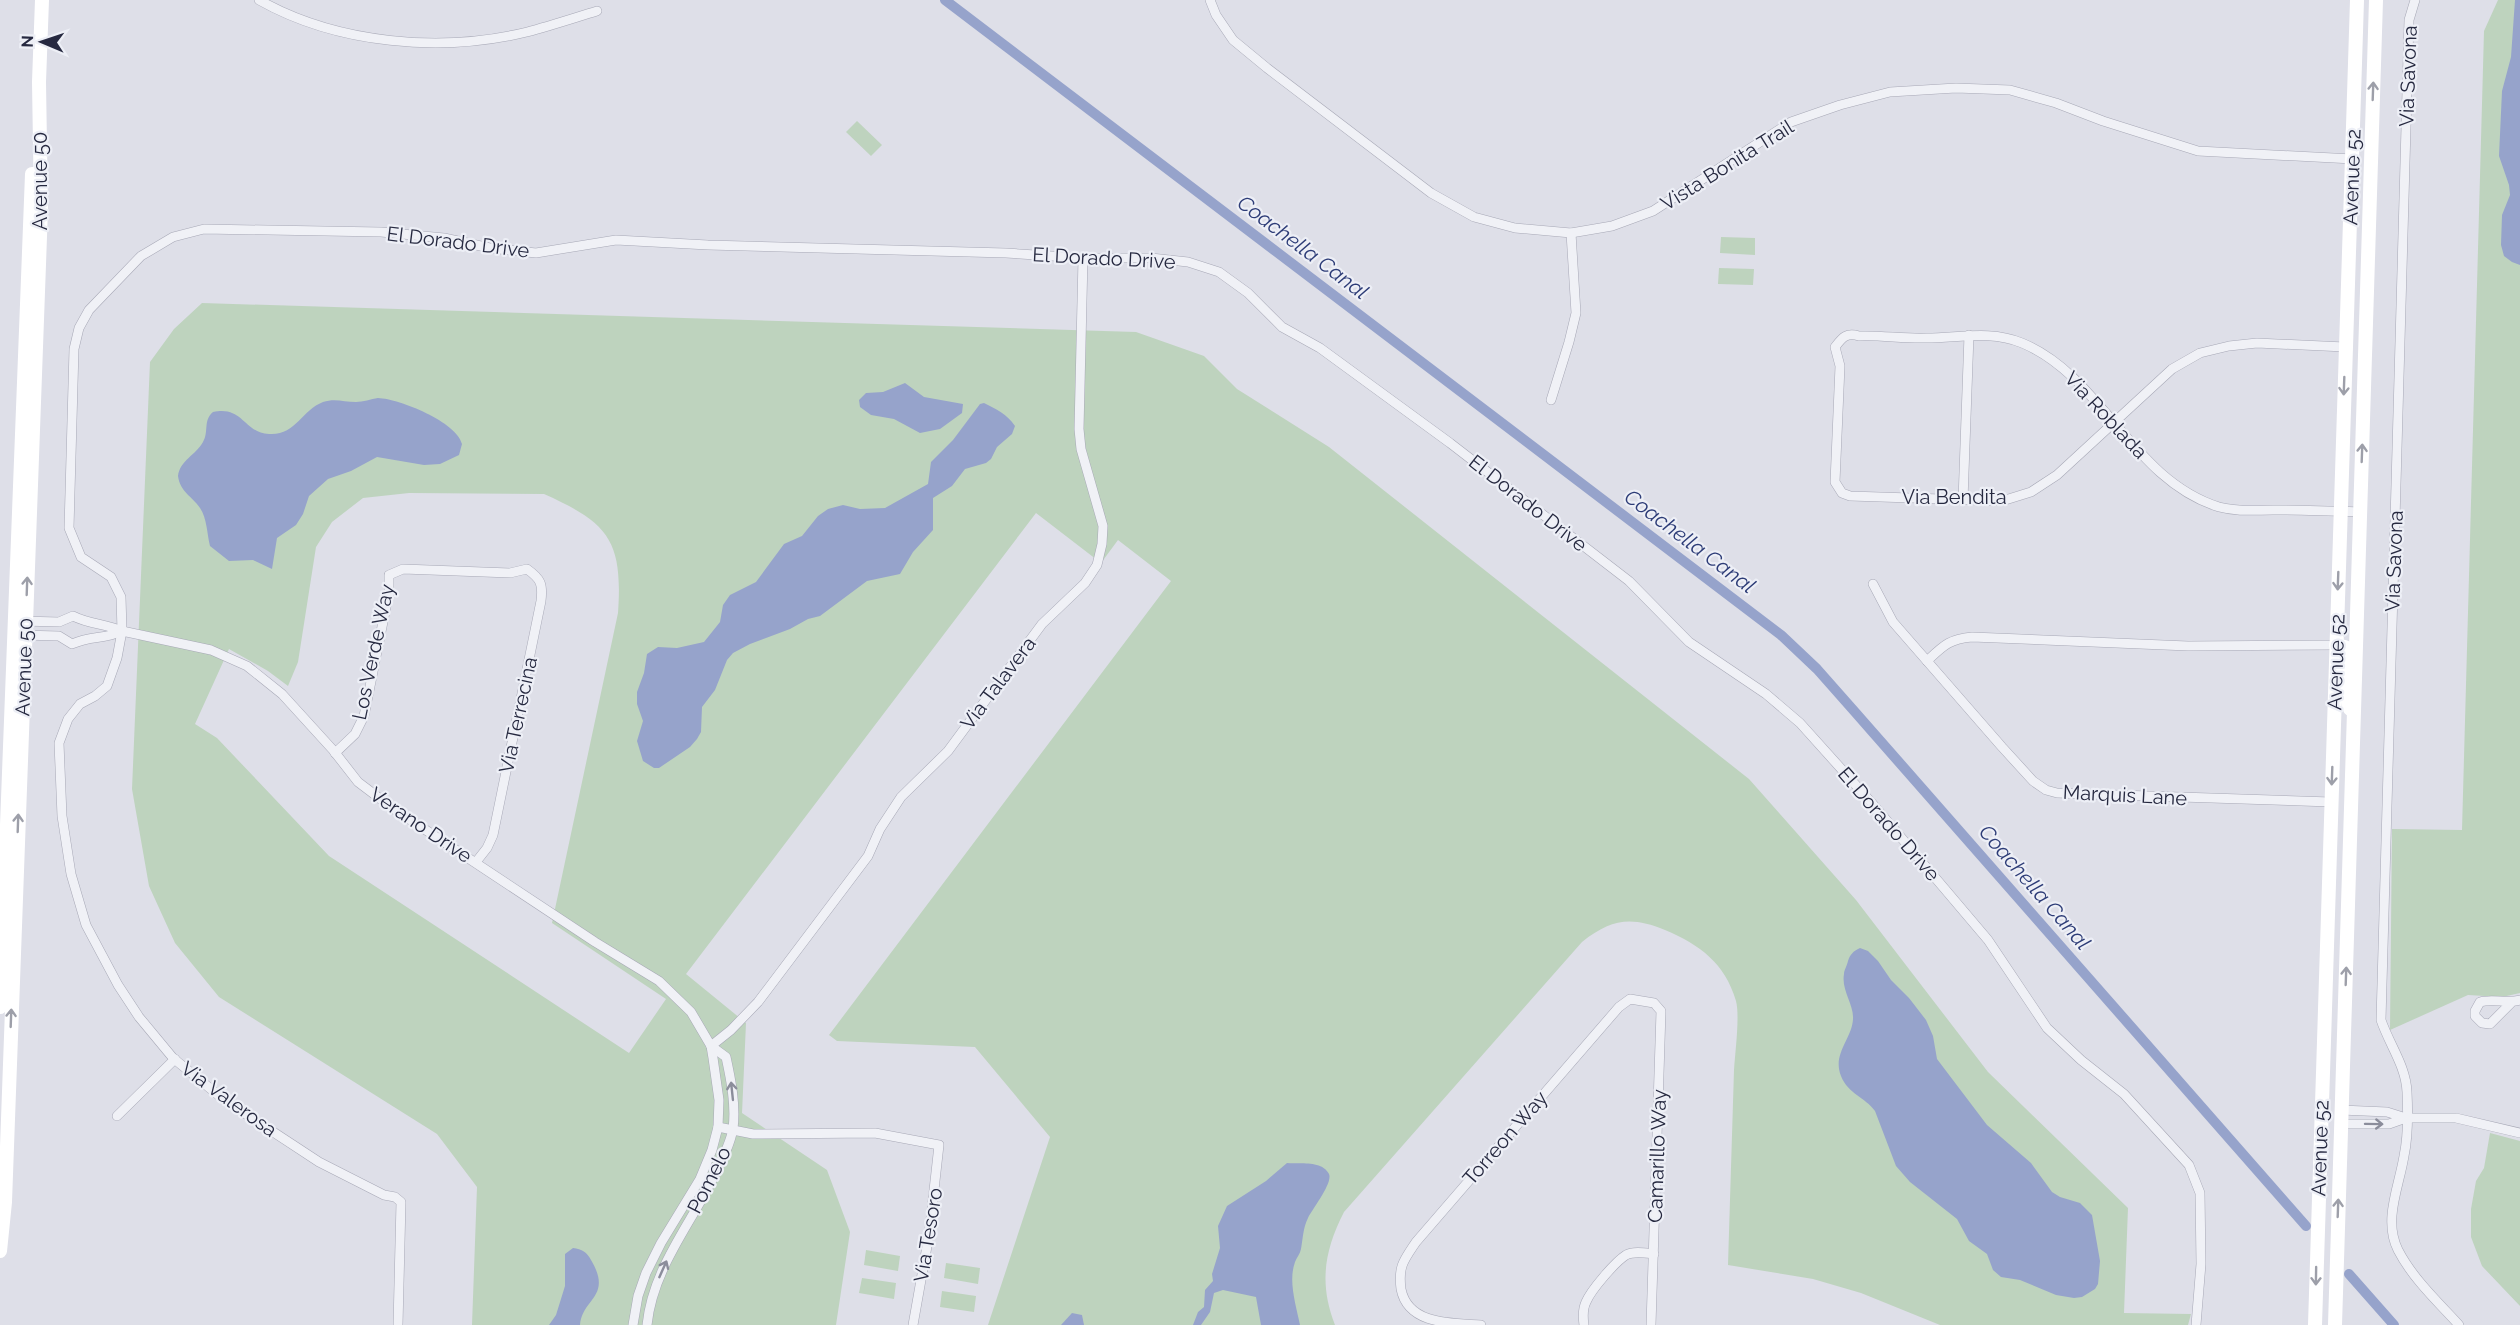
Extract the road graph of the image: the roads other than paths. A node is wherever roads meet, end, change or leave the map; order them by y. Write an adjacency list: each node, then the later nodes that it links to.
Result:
1 (42, 0): 22 (main road, Avenue 50)
2 (259, 0): 7 (street)
3 (1210, 0): 9 (street, Vista Bonita Trail)
4 (2358, 0): 8 (main road, Avenue 52)
5 (2376, 0): 11 (main road, Avenue 52, one-way to 5)
6 (2415, 0): 39 (street, Via Savona)
7 (597, 11)
8 (2353, 159): 9 (street, Vista Bonita Trail); 11 (main road); 13 (main road, Avenue 52)
9 (1571, 233): 14 (street)
10 (1083, 258): 23 (street, El Dorado Drive); 34 (street, Via Talavera); 52 (street, El Dorado Drive)
11 (2366, 313): 19 (main road, Avenue 52, one-way to 11)
12 (1969, 335): 15 (street, Via Roblada); 16 (street, Via Roblada); 17 (street)
13 (2345, 347): 15 (street, Via Bendita); 18 (main road, Avenue 52, one-way to 18)
14 (1551, 400)
15 (2114, 423): 17 (street, Via Bendita); 18 (street, Via Roblada)
16 (1838, 488): 17 (street, Via Bendita)
17 (1963, 500)
18 (2340, 511): 19 (street, Via Roblada); 24 (main road, Avenue 52, one-way to 24)
19 (2360, 512): 26 (main road, Avenue 52)
20 (528, 569): 27 (street, Los Verde Way); 29 (street, Via Terrecina)
21 (1873, 584): 25 (street, Marquis Lane)
22 (20, 628): 23 (street, Verano Drive); 23 (street, Verano Drive); 32 (main road, Avenue 50); 43 (main road, Avenue 50, one-way to 22)
23 (122, 635): 27 (street, Verano Drive); 35 (street, Via Valerosa)
24 (2336, 645): 25 (street); 26 (main road); 28 (main road, Avenue 52, one-way to 28)
25 (1927, 661): 28 (street, Marquis Lane)
26 (2354, 720): 36 (main road, Avenue 52, one-way to 26)
27 (335, 753): 29 (street, Verano Drive)
28 (2331, 802): 30 (main road, Avenue 52)
29 (476, 862): 34 (street, Verano Drive)
30 (2325, 993): 33 (main road, Avenue 52); 36 (main road)
31 (1641, 1000): 44 (street, Camarillo Way); 49 (street, Torreon Way)
32 (0, 1007)
33 (2324, 1041): 38 (main road); 53 (main road, Avenue 52, one-way to 53)
34 (711, 1046): 40 (street, Pomelo); 41 (street, Pomelo, one-way to 34)
35 (175, 1059): 37 (street); 45 (street, Via Valerosa)
36 (2343, 1067): 38 (main road, Avenue 52)
37 (117, 1116)
38 (2341, 1117): 39 (street); 54 (main road, Avenue 52, one-way to 38)
39 (2406, 1118): 42 (street); 55 (street, Via Savona)
40 (717, 1127): 41 (street); 46 (street, Pomelo)
41 (733, 1130): 47 (street, Pomelo, one-way to 41); 48 (street, Via Tesoro)
42 (2520, 1133)
43 (0, 1251)
44 (1654, 1254): 50 (street); 51 (street, Camarillo Way)
45 (398, 1325)
46 (633, 1325)
47 (647, 1325)
48 (914, 1325)
49 (1481, 1325)
50 (1584, 1325)
51 (1651, 1325)
52 (2196, 1325)
53 (2315, 1325)
54 (2335, 1325)
55 (2459, 1325)

